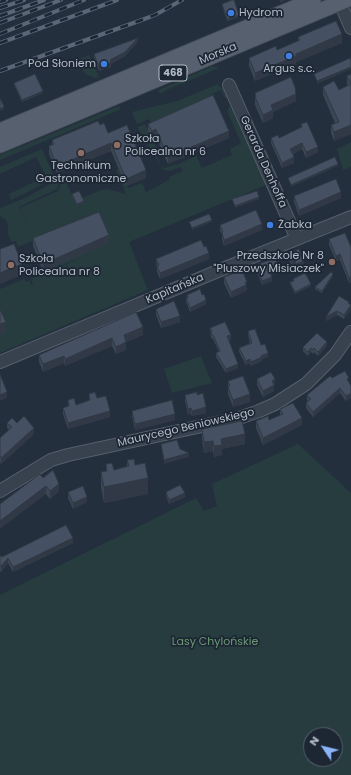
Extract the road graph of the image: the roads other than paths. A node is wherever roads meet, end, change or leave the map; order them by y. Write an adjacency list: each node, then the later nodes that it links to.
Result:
1 (314, 0): 5 (main road, Morska / 468)
2 (343, 1): 3 (street); 6 (main road, Morska / 468)
3 (351, 28)
4 (229, 85): 8 (street, Gerarda Denhoffa)
5 (0, 131)
6 (0, 145)
7 (351, 217): 8 (street, Kapitańska)
8 (297, 239): 10 (street, Kapitańska)
9 (351, 332): 11 (street, Maurycego Beniowskiego)
10 (0, 362)
11 (0, 491)

